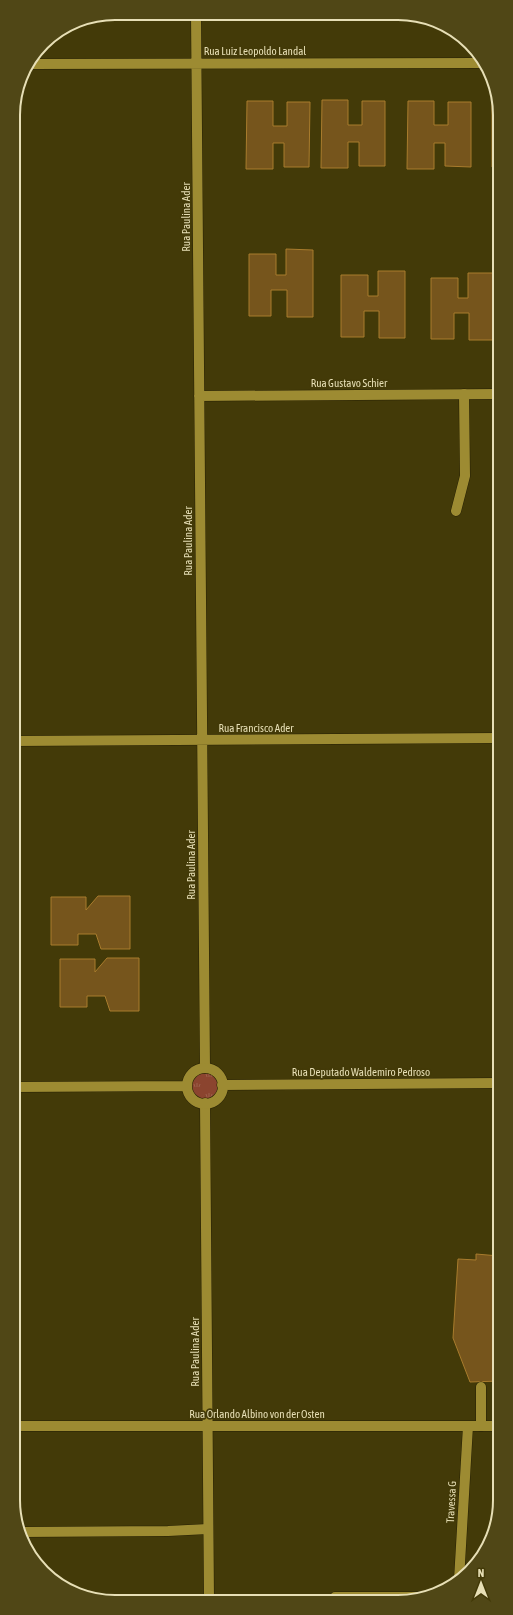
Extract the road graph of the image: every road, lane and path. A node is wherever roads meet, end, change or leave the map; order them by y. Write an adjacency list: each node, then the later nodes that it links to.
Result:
1 (196, 20): 2 (street, Rua Paulina Ader)
2 (196, 63): 3 (street, Rua Luiz Leopoldo Landal); 4 (street, Rua Luiz Leopoldo Landal); 7 (street, Rua Paulina Ader)
3 (478, 63)
4 (35, 64)
5 (464, 394): 6 (street, Rua Gustavo Schier); 7 (street, Rua Gustavo Schier); 8 (street)
6 (493, 394)
7 (199, 396): 10 (street, Rua Paulina Ader)
8 (456, 511)
9 (493, 738): 10 (street, Rua Francisco Ader)
10 (202, 740): 11 (street, Rua Francisco Ader); 12 (street, Rua Paulina Ader)
11 (20, 741)
12 (205, 1068): 14 (street); 15 (street)
13 (493, 1083): 15 (street, Rua Deputado Waldemiro Pedroso)
14 (187, 1086): 16 (street); 17 (street)
15 (222, 1086): 17 (street)
16 (20, 1087)
17 (205, 1104): 20 (street, Rua Paulina Ader)
18 (481, 1387): 22 (street)
19 (20, 1426): 20 (street, Rua Orlando Albino von der Osten)
20 (208, 1426): 21 (street, Rua Orlando Albino von der Osten); 24 (street, Rua Paulina Ader)
21 (468, 1426): 22 (street, Rua Orlando Albino von der Osten); 26 (street, Travessa G)
22 (481, 1426): 23 (street, Rua Orlando Albino von der Osten)
23 (493, 1426)
24 (208, 1529): 25 (street); 27 (street, Rua Paulina Ader)
25 (25, 1532)
26 (459, 1572)
27 (209, 1595)

